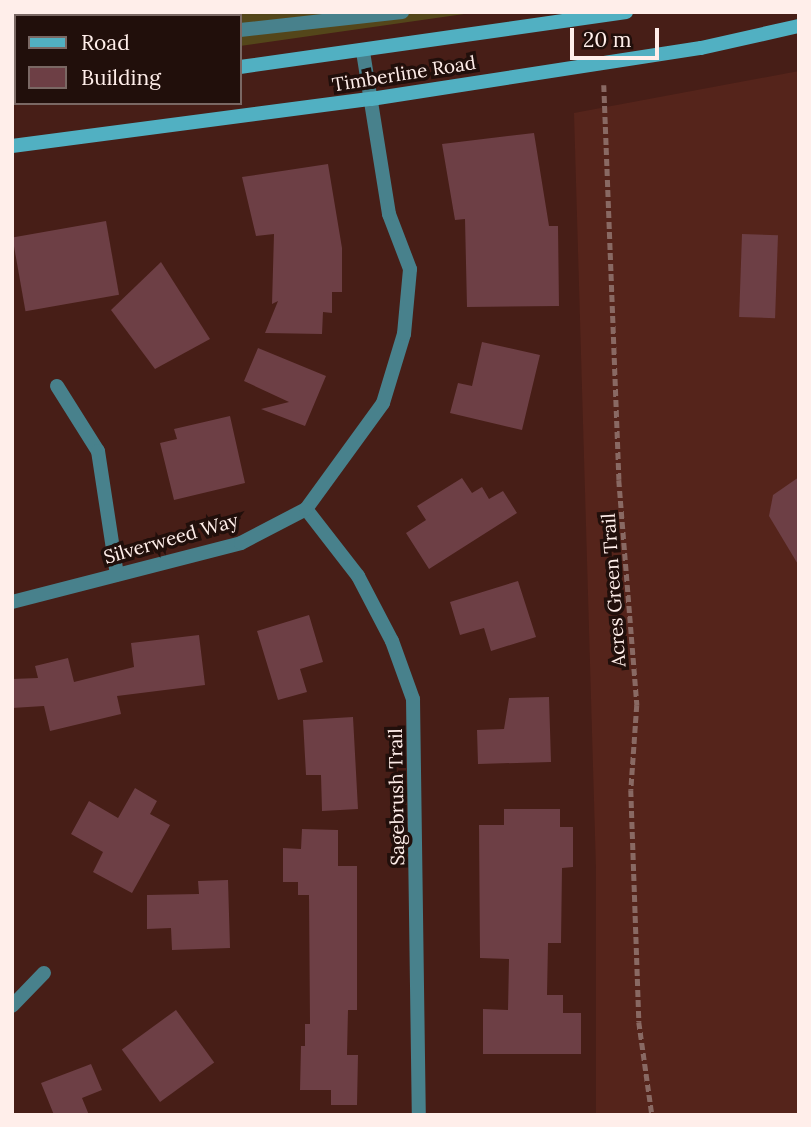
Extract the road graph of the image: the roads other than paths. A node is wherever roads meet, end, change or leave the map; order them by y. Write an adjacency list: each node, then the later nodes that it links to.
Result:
1 (402, 12): 4 (street)
2 (626, 12): 5 (street, Timberline Road)
3 (799, 26): 7 (street, Timberline Road)
4 (242, 30)
5 (363, 51): 6 (street, Timberline Road); 7 (street, Silverweed Way)
6 (242, 67)
7 (371, 99): 8 (street, Timberline Road); 10 (street, Silverweed Way)
8 (12, 146)
9 (57, 386): 11 (street)
10 (306, 509): 11 (street, Silverweed Way); 15 (street, Sagebrush Trail)
11 (117, 575): 12 (street, Silverweed Way)
12 (12, 602)
13 (44, 973): 14 (street)
14 (12, 1006)
15 (419, 1115)

